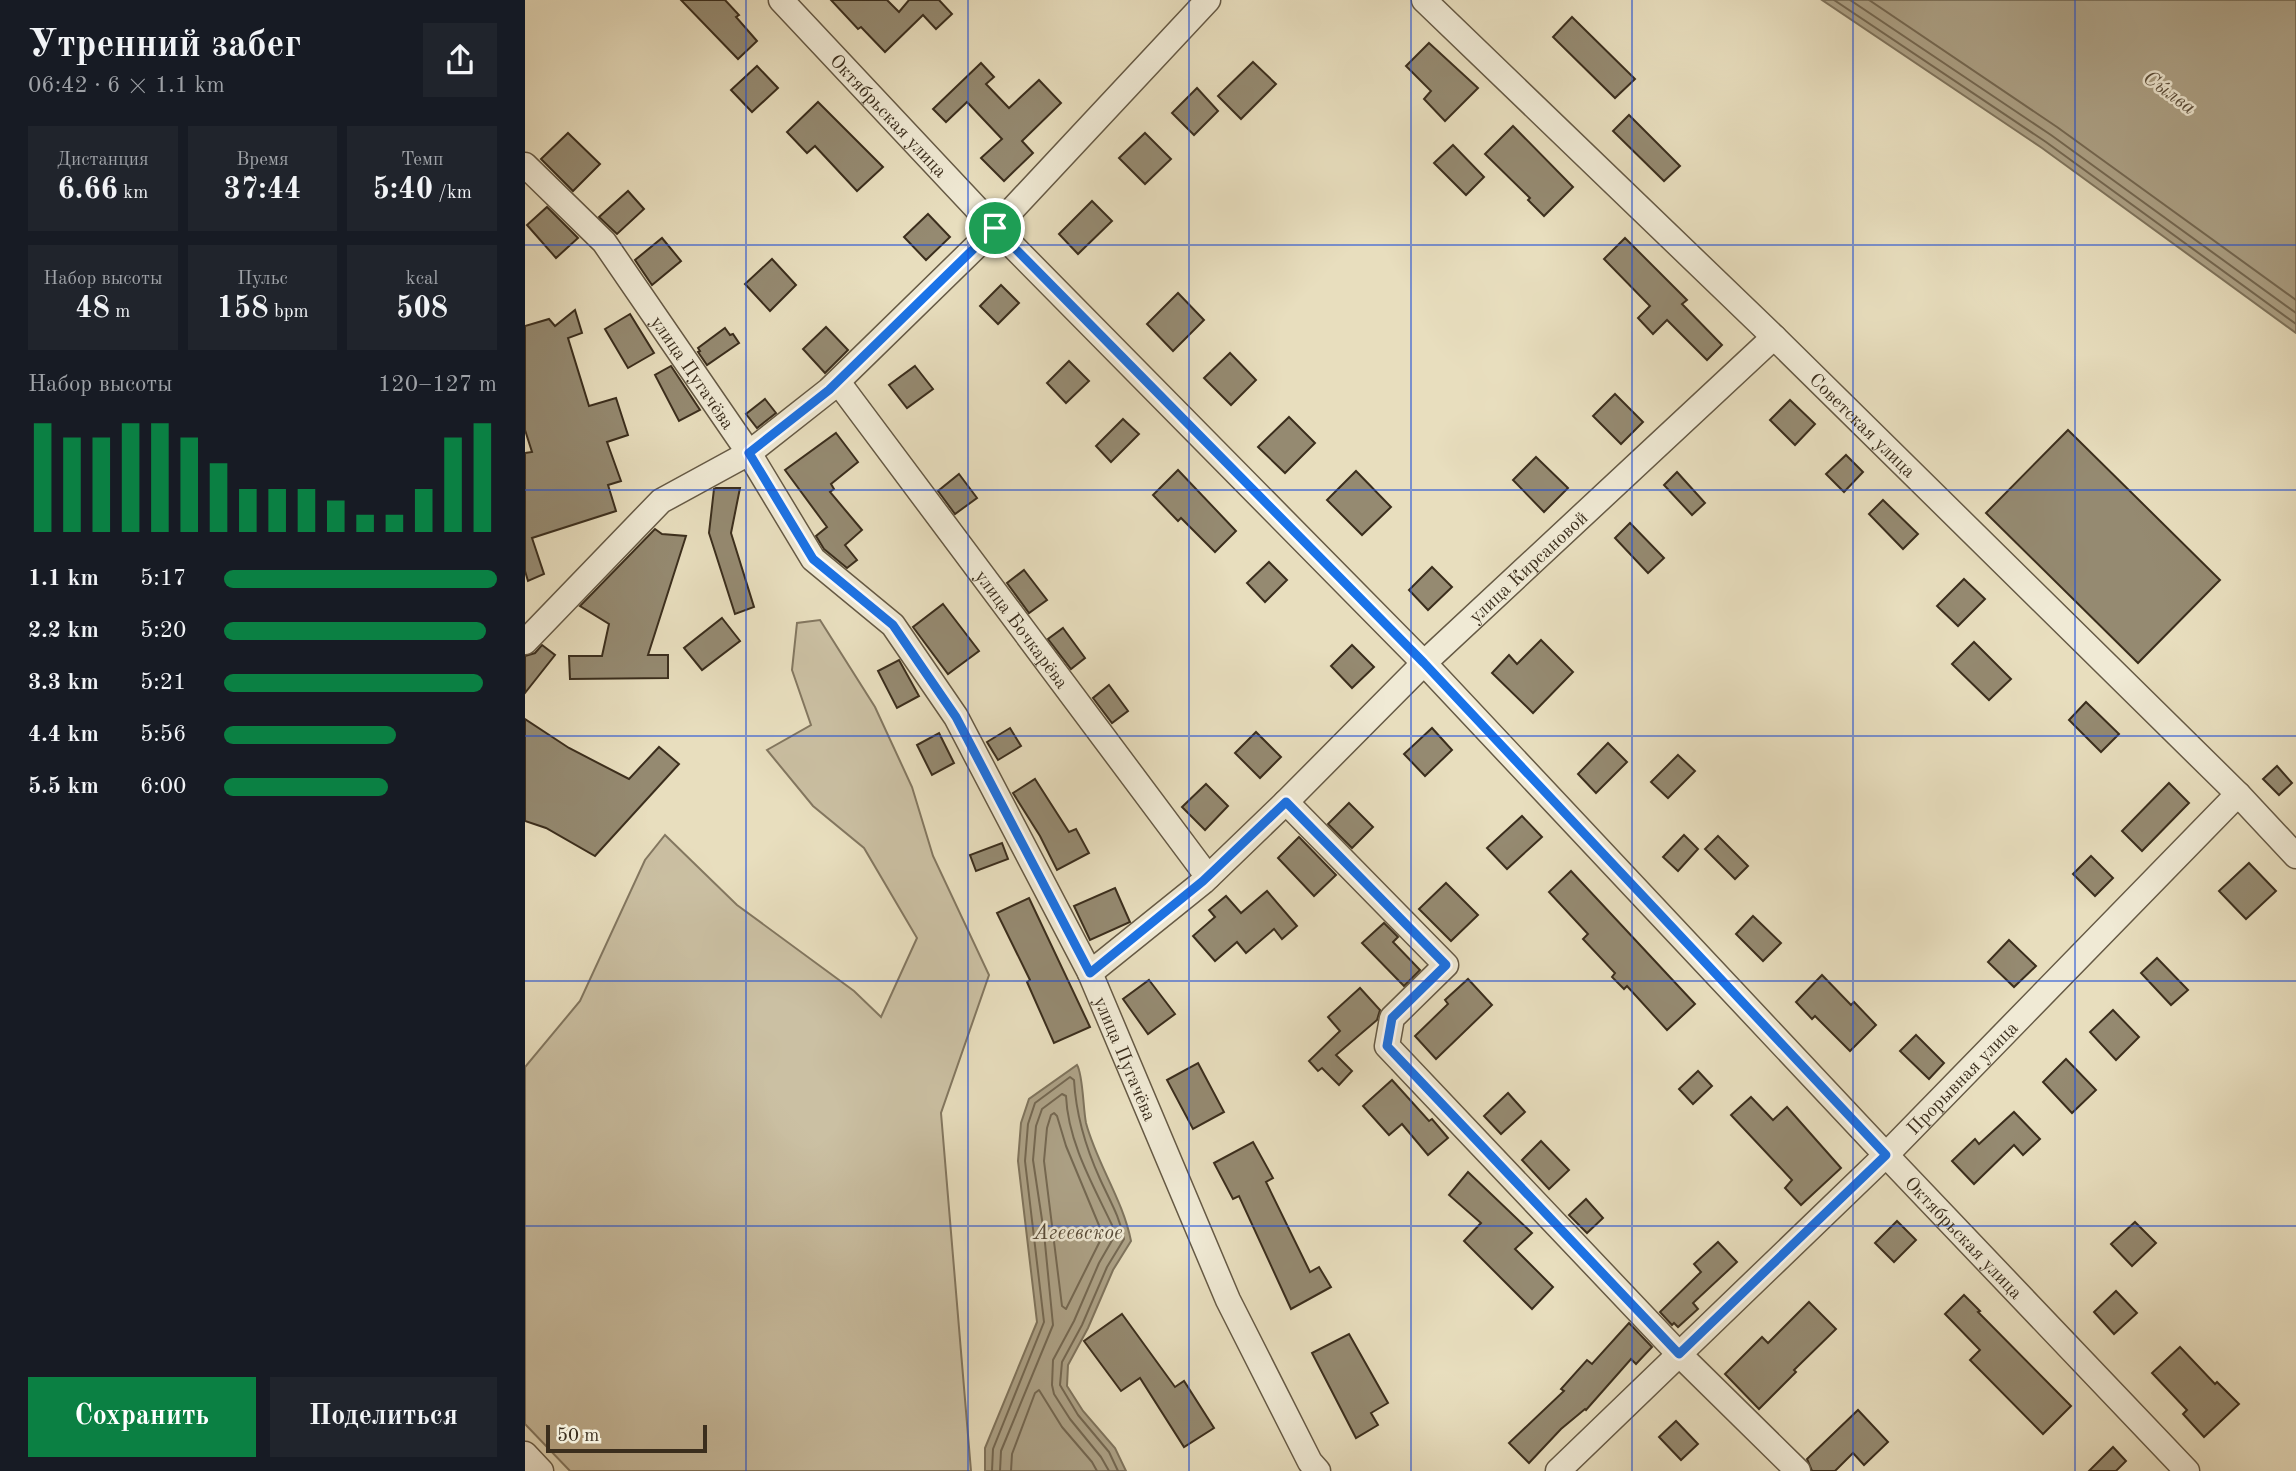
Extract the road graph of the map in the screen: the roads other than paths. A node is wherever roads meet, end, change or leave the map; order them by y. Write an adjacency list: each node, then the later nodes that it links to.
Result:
1 (781, 0): 5 (street, Октябрьская улица)
2 (1208, 0): 5 (street)
3 (1424, 0): 6 (street, Советская улица)
4 (525, 165): 8 (street, улица Пугачёва)
5 (995, 228): 7 (street); 10 (street, Октябрьская улица)
6 (1775, 337): 10 (street, улица Кирсановой); 11 (street, Советская улица)
7 (838, 382): 8 (street); 14 (street, улица Бочкарёва)
8 (749, 453): 9 (street); 15 (street, улица Пугачёва)
9 (525, 642)
10 (1424, 663): 12 (street, улица Кирсановой); 16 (street, Октябрьская улица)
11 (2238, 794): 13 (street, Советская улица); 16 (street, Прорывная улица)
12 (1286, 802): 14 (street, улица Кирсановой); 17 (street)
13 (2296, 856)
14 (1208, 877): 15 (street, улица Кирсановой)
15 (1090, 973): 20 (street, улица Пугачёва)
16 (1886, 1155): 17 (street, Прорывная улица); 23 (street, Октябрьская улица)
17 (1679, 1354): 21 (street, Прорывная улица); 22 (street)
18 (525, 1454): 19 (street)
19 (541, 1471)
20 (1318, 1471)
21 (1558, 1471)
22 (1798, 1471)
23 (2187, 1471)

